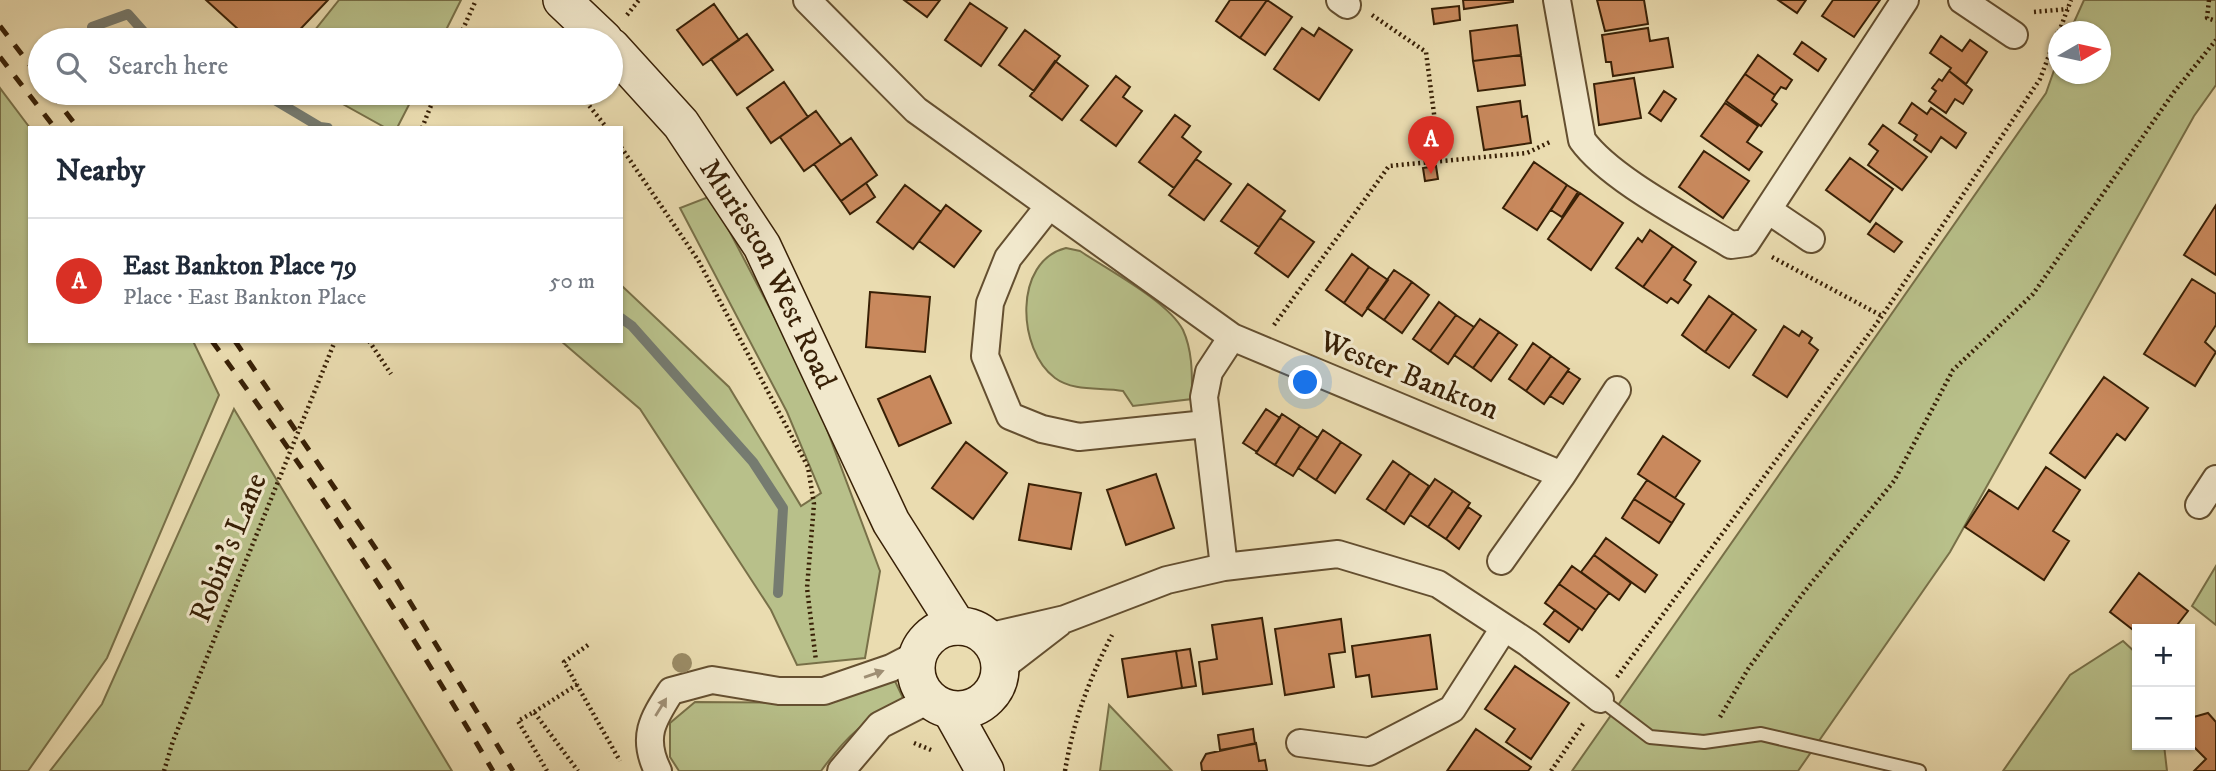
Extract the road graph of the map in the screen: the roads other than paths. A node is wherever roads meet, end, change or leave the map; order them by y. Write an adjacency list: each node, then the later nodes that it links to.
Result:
1 (562, 0): 6 (street)
2 (807, 0): 9 (street, Wester Bankton)
3 (1557, 0): 10 (street)
4 (1905, 0): 10 (street)
5 (1962, 0): 7 (street)
6 (591, 28)
7 (2014, 36)
8 (623, 60): 21 (street, Murieston West Road)
9 (1049, 206): 12 (street, Wester Bankton); 14 (street)
10 (1768, 210): 11 (street)
11 (1811, 239)
12 (1244, 343): 14 (street); 15 (street, Wester Bankton)
13 (1617, 390): 15 (street)
14 (1206, 424): 19 (street)
15 (1562, 475): 18 (street)
16 (2216, 480): 17 (street)
17 (2199, 505)
18 (1502, 561)
19 (1224, 566): 20 (street); 21 (street)
20 (1504, 628): 22 (street); 25 (street)
21 (958, 645): 23 (street, Murieston West Road); 23 (street); 26 (street, one-way to 21)
22 (1600, 699): 30 (lane)
23 (954, 705): 27 (street); 28 (street); 29 (street)
24 (1300, 743): 25 (street)
25 (1370, 761)
26 (658, 771)
27 (841, 771)
28 (985, 771)
29 (996, 771)
30 (1919, 771)

